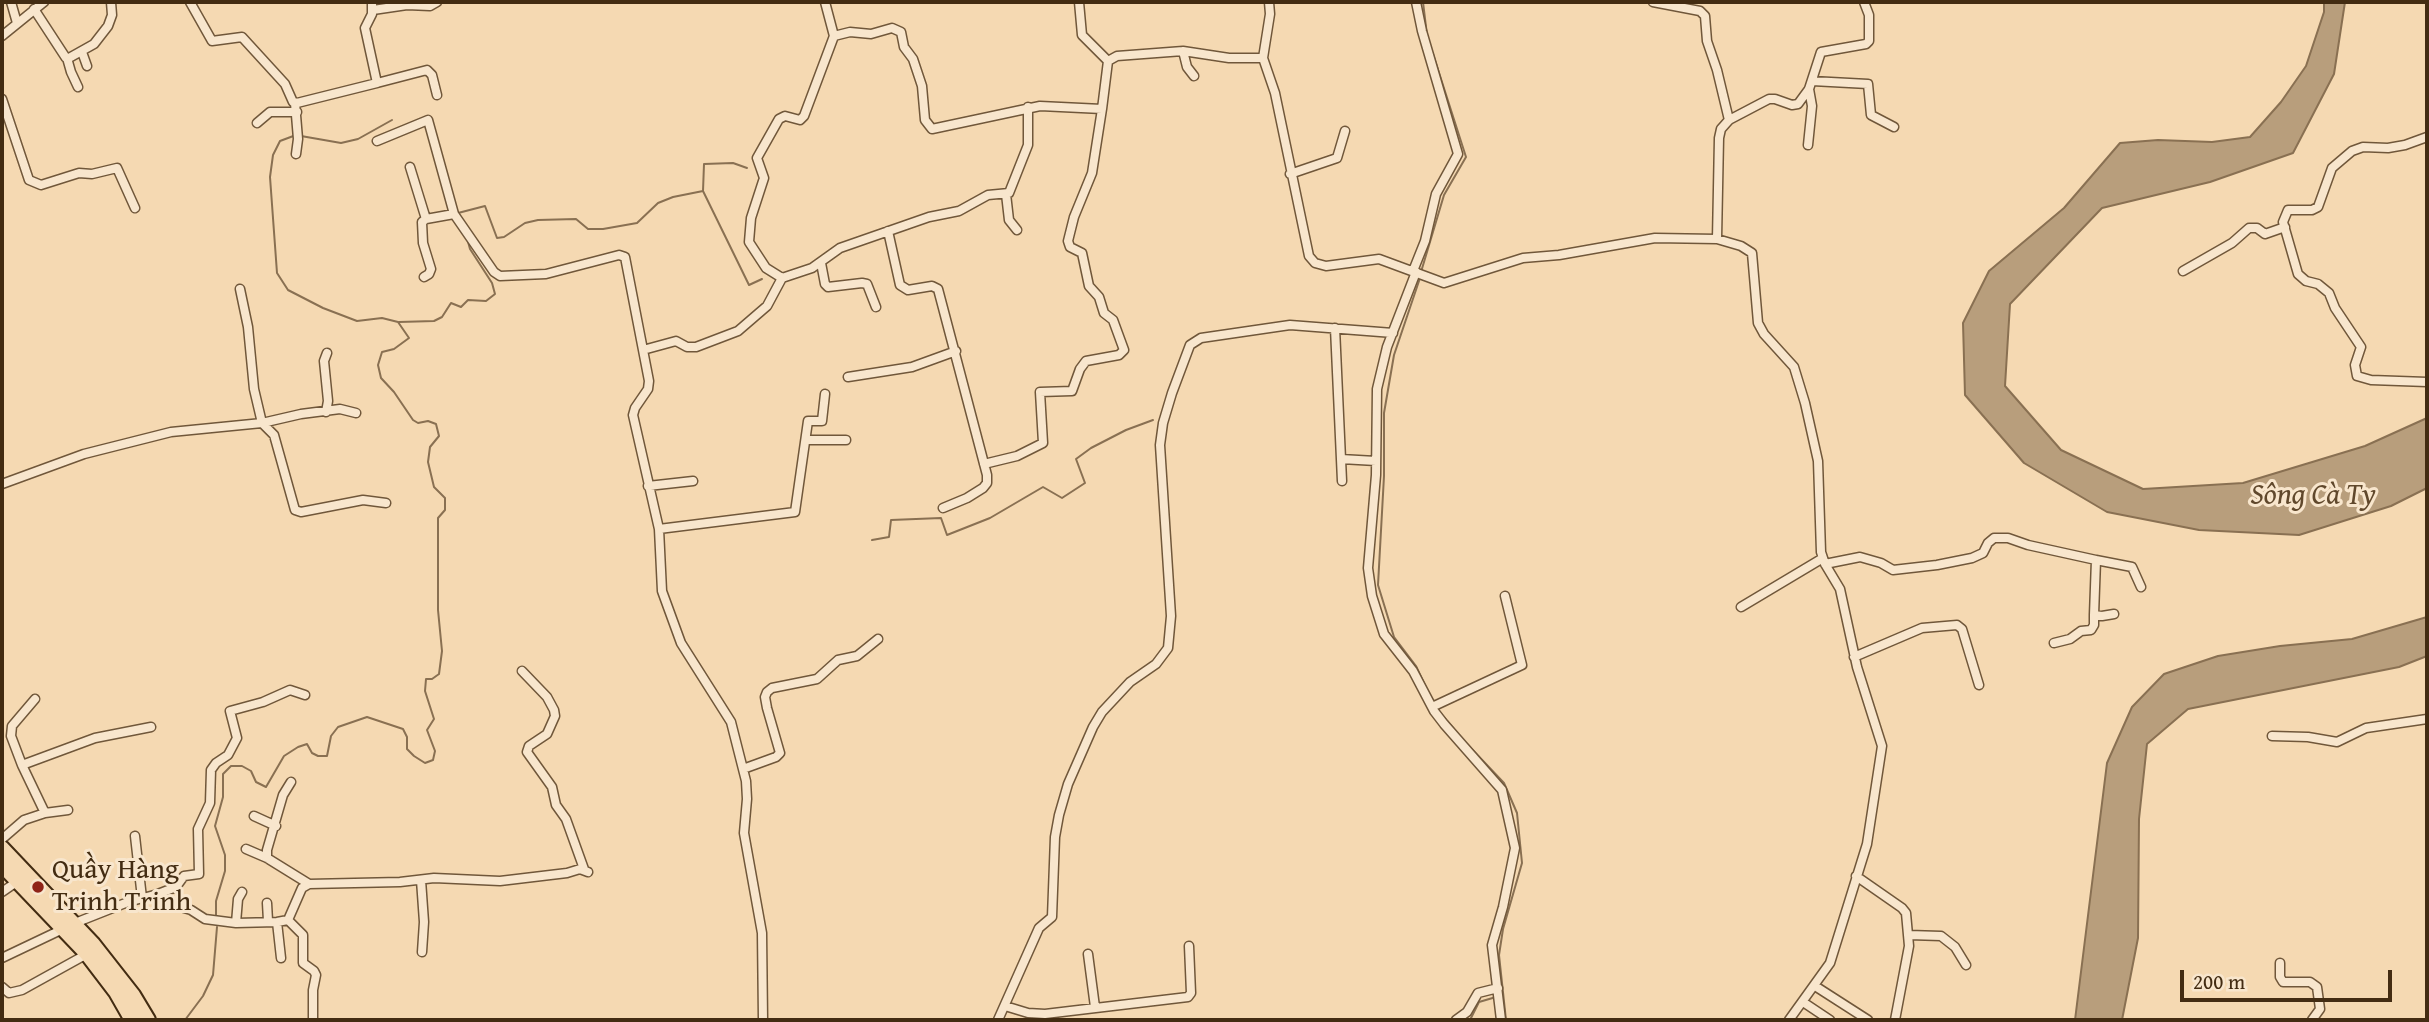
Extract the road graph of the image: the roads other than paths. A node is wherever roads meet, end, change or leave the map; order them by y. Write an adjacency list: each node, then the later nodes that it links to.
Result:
1 (11, 2): 14 (street)
2 (44, 2): 13 (street)
3 (111, 2): 18 (street)
4 (190, 2): 29 (street)
5 (438, 2): 12 (street)
6 (825, 2): 16 (street)
7 (1079, 2): 21 (street)
8 (1269, 2): 20 (street)
9 (1416, 2): 52 (street)
10 (1653, 2): 32 (street)
11 (1864, 2): 25 (street)
12 (373, 6): 24 (street)
13 (34, 9): 14 (street); 19 (street)
14 (17, 23): 15 (street)
15 (2, 36)
16 (834, 36): 30 (street); 54 (street)
17 (1183, 51): 20 (street); 21 (street); 23 (street)
18 (82, 52): 19 (street); 22 (street)
19 (67, 58): 26 (street)
20 (1264, 58): 41 (street)
21 (1108, 61): 31 (street)
22 (87, 66)
23 (1194, 76)
24 (377, 83): 27 (street); 29 (street)
25 (1810, 85): 32 (street); 34 (street); 38 (street)
26 (78, 87)
27 (438, 95)
28 (2, 99): 43 (street)
29 (296, 107): 33 (street); 39 (street)
30 (1028, 107): 31 (street); 42 (street)
31 (1102, 109): 72 (street)
32 (1729, 120): 49 (street)
33 (257, 123)
34 (1894, 127)
35 (1345, 131): 41 (street)
36 (2427, 137): 46 (street)
37 (377, 141): 44 (street)
38 (1808, 145)
39 (296, 154)
40 (410, 167): 45 (street)
41 (1290, 174): 52 (street)
42 (1006, 194): 47 (street); 48 (street)
43 (135, 208)
44 (454, 214): 45 (street); 59 (street)
45 (426, 219): 53 (street)
46 (2285, 227): 51 (street); 63 (street)
47 (1017, 230)
48 (888, 231): 50 (street); 60 (street)
49 (1717, 239): 52 (street); 81 (street)
50 (821, 263): 54 (street); 56 (street)
51 (2183, 271)
52 (1414, 272): 58 (street)
53 (424, 277)
54 (782, 278): 59 (street)
55 (240, 289): 67 (street)
56 (876, 307)
57 (1335, 328): 58 (street); 70 (street); 138 (street)
58 (1393, 333): 71 (street)
59 (643, 350): 76 (street)
60 (956, 351): 62 (street); 72 (street)
61 (327, 353): 65 (street)
62 (848, 377)
63 (2427, 382)
64 (825, 394): 68 (street)
65 (327, 412): 66 (street); 67 (street)
66 (356, 414)
67 (262, 423): 75 (street); 77 (street)
68 (806, 440): 69 (street); 79 (street)
69 (846, 440)
70 (1341, 459): 71 (street); 74 (street)
71 (1376, 461): 94 (street)
72 (984, 464): 78 (street)
73 (693, 481): 76 (street)
74 (1342, 481)
75 (2, 484)
76 (648, 486): 79 (street)
77 (386, 503)
78 (943, 508)
79 (659, 529): 99 (street)
80 (2096, 560): 81 (street); 82 (street); 86 (street)
81 (1824, 561): 84 (street); 89 (street)
82 (2141, 587)
83 (1505, 596): 94 (street)
84 (1741, 607)
85 (2114, 614): 86 (street)
86 (2094, 615): 88 (street)
87 (878, 639): 99 (street)
88 (2054, 643)
89 (1854, 657): 91 (street); 111 (street)
90 (522, 671): 112 (street)
91 (1979, 685)
92 (305, 695): 117 (street)
93 (35, 699): 98 (street)
94 (1436, 705): 136 (street)
95 (2427, 719): 97 (street)
96 (151, 727): 98 (street)
97 (2272, 736)
98 (22, 765): 102 (street)
99 (743, 769): 143 (street)
100 (291, 782): 104 (street)
101 (68, 810): 102 (street)
102 (45, 813): 106 (street)
103 (254, 816): 104 (street)
104 (276, 826): 109 (street)
105 (135, 836): 118 (street)
106 (2, 839)
107 (2, 848): 124 (highway)
108 (246, 849): 109 (street)
109 (267, 858): 114 (street)
110 (2, 865): 113 (highway)
111 (1857, 876): 125 (street); 134 (street)
112 (421, 880): 114 (street); 127 (street)
113 (18, 881): 115 (street); 124 (highway)
114 (309, 884): 120 (street)
115 (2, 892)
116 (242, 892): 123 (street)
117 (158, 894): 118 (street); 123 (street)
118 (142, 898): 124 (street)
119 (267, 903): 121 (street)
120 (288, 920): 122 (street); 142 (street)
121 (268, 921): 122 (street); 123 (street)
122 (277, 922): 131 (street)
123 (236, 923)
124 (70, 926): 128 (highway); 130 (street); 141 (highway)
125 (1909, 935): 133 (street); 150 (street)
126 (1189, 946): 139 (street)
127 (422, 952)
128 (87, 954): 135 (street); 140 (highway)
129 (1088, 954): 139 (street)
130 (2, 958)
131 (281, 958)
132 (2280, 963): 151 (street)
133 (1966, 965)
134 (1815, 986): 137 (street); 149 (street)
135 (2, 987)
136 (1498, 988): 145 (street); 146 (street)
137 (1803, 1002): 147 (street); 148 (street)
138 (1005, 1006): 139 (street); 144 (street)
139 (1095, 1007)
140 (128, 1019)
141 (148, 1020)
142 (313, 1020)
143 (762, 1020)
144 (998, 1020)
145 (1456, 1020)
146 (1501, 1020)
147 (1790, 1020)
148 (1830, 1020)
149 (1868, 1020)
150 (1895, 1020)
151 (2312, 1020)

